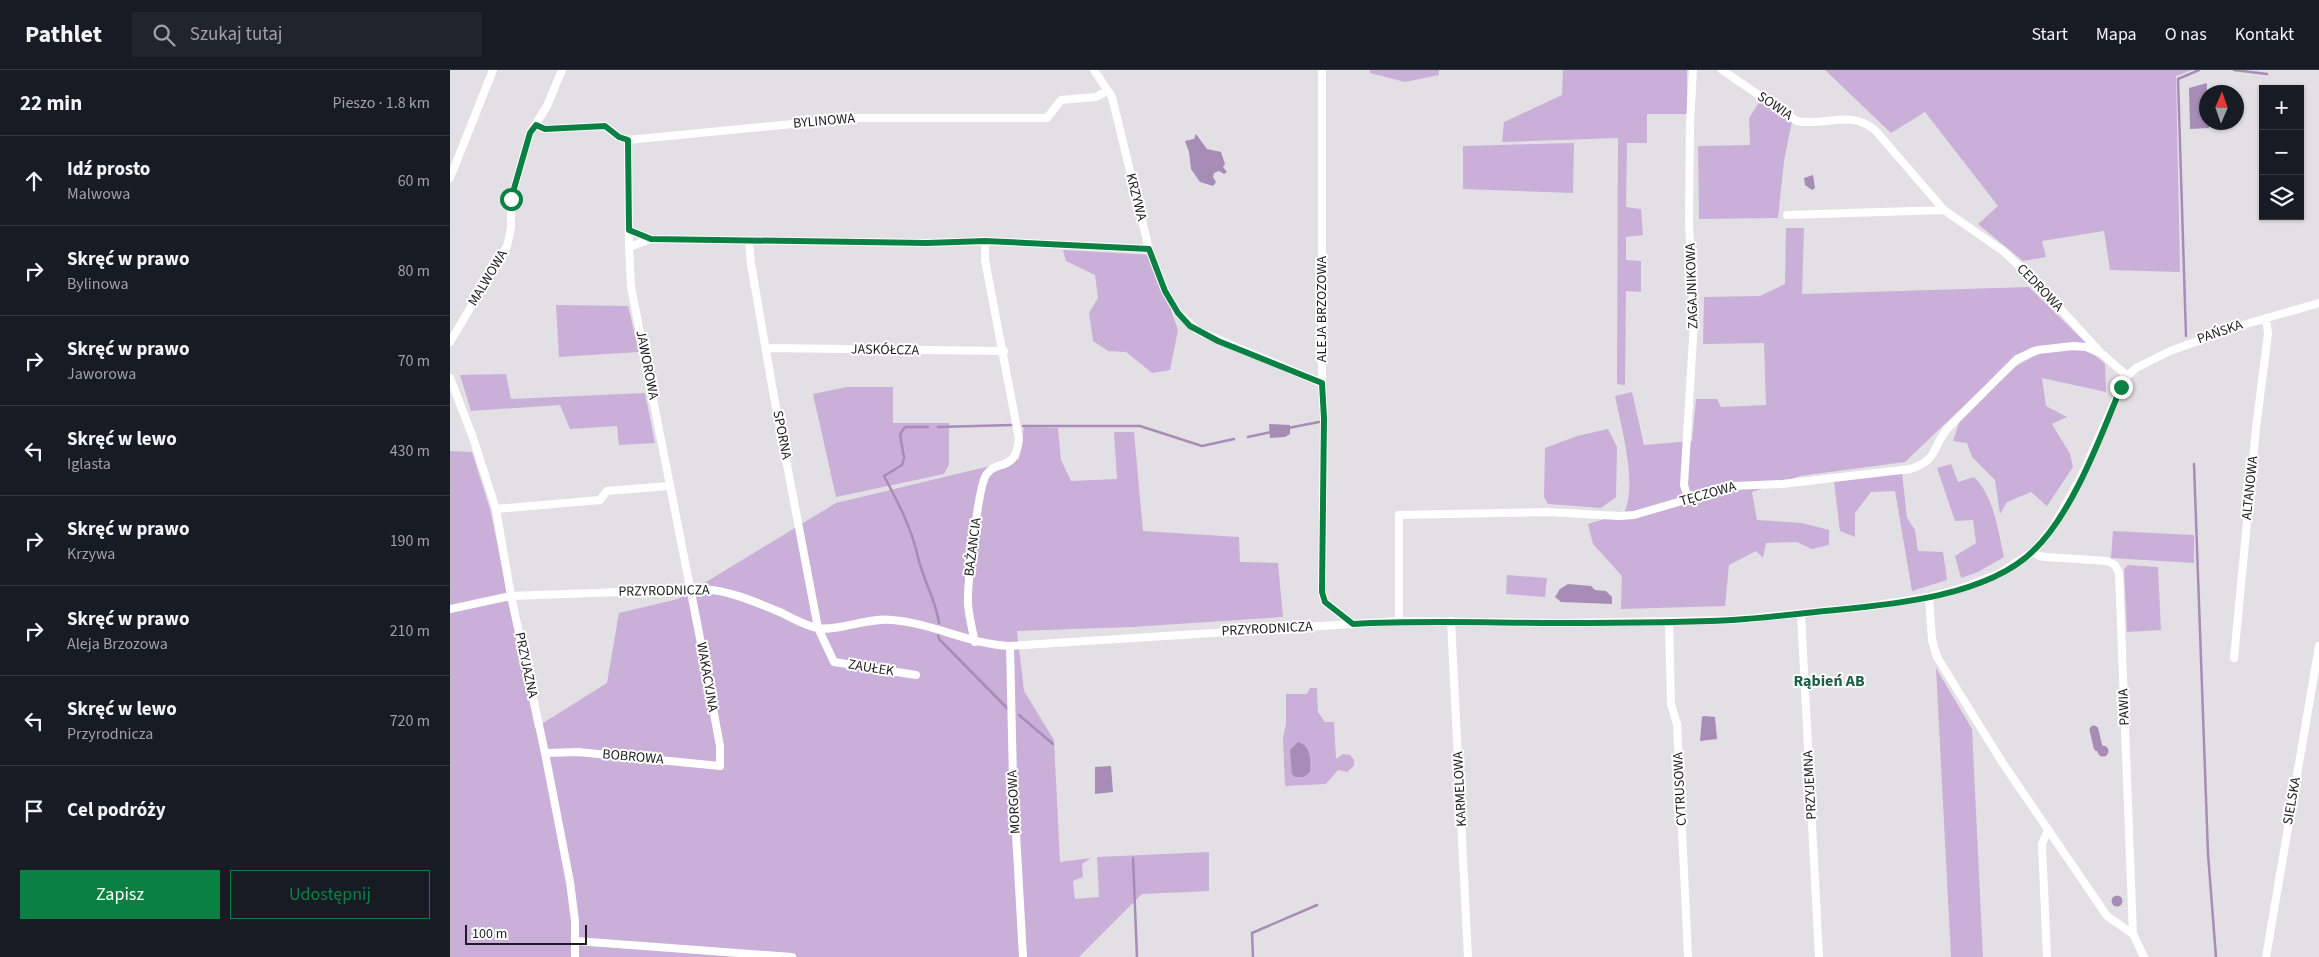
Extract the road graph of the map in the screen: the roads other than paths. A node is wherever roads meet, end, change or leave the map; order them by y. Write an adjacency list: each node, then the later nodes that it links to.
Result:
1 (493, 70): 11 (street)
2 (562, 70): 9 (street, MALWOWA)
3 (1094, 70): 7 (street, KRZYWA)
4 (1322, 70): 28 (street, ALEJA BRZOZOWA)
5 (1693, 70): 30 (street, ZAGAJNIKOWA)
6 (1722, 70): 8 (street, SOWIA)
7 (1107, 91): 10 (street, BYLINOWA); 19 (street, KRZYWA)
8 (1864, 122): 12 (street, CEDROWA)
9 (536, 125): 10 (street); 22 (street, MALWOWA)
10 (628, 140): 14 (street, JAWOROWA)
11 (450, 178)
12 (1944, 210): 13 (street); 25 (street, CEDROWA)
13 (1787, 215)
14 (629, 230): 15 (street); 18 (street, JAWOROWA)
15 (651, 239): 16 (street); 18 (street)
16 (749, 241): 17 (street); 23 (street, SPORNA)
17 (985, 241): 19 (street); 24 (street)
18 (629, 247): 29 (street, JAWOROWA)
19 (1149, 249): 28 (street, KRZYWA)
20 (2319, 303): 21 (street, PAŃSKA)
21 (2266, 318): 26 (street, PAŃSKA); 46 (street, ALTANOWA)
22 (450, 342)
23 (766, 348): 24 (street, JASKÓŁCZA); 42 (street, SPORNA)
24 (1004, 351): 43 (street, BAŻANCIA)
25 (2101, 353): 26 (street, CEDROWA); 30 (street, TĘCZOWA)
26 (2127, 376): 32 (street, PRZYRODNICZA)
27 (450, 378): 31 (street, PRZYJAZNA)
28 (1322, 383): 41 (street, ALEJA BRZOZOWA)
29 (669, 486): 31 (street); 33 (street, JAWOROWA)
30 (1692, 499): 39 (street, TĘCZOWA)
31 (496, 509): 34 (street, PRZYJAZNA)
32 (2034, 550): 35 (street, PRZYRODNICZA); 51 (street, PAWIA)
33 (691, 588): 34 (street, PRZYRODNICZA); 42 (street, PRZYRODNICZA); 49 (street, WAKACYJNA)
34 (511, 596): 36 (street, PRZYRODNICZA); 48 (street, PRZYJAZNA)
35 (1929, 597): 37 (street, PRZYRODNICZA); 50 (street, PAWIA)
36 (450, 609)
37 (1801, 613): 40 (street, PRZYRODNICZA); 58 (street, PRZYJEMNA)
38 (1451, 620): 39 (street, PRZYRODNICZA); 40 (street, PRZYRODNICZA); 56 (street, KARMELOWA)
39 (1400, 621): 41 (street, PRZYRODNICZA)
40 (1669, 621): 57 (street, CYTRUSOWA)
41 (1353, 624): 44 (street, PRZYRODNICZA)
42 (818, 628): 43 (street, PRZYRODNICZA); 47 (street, ZAUŁEK)
43 (975, 642): 44 (street, PRZYRODNICZA)
44 (1010, 646): 55 (street, MORGOWA)
45 (2319, 646): 61 (street, SIELSKA)
46 (2234, 658)
47 (916, 675)
48 (545, 753): 49 (street, BOBROWA); 52 (street, PRZYJAZNA)
49 (720, 766)
50 (2048, 830): 51 (street, PAWIA); 59 (street)
51 (2133, 934): 60 (street, PAWIA)
52 (576, 941): 53 (street, PRZYJAZNA); 54 (street)
53 (575, 957)
54 (792, 957)
55 (1023, 957)
56 (1468, 957)
57 (1688, 957)
58 (1819, 957)
59 (2048, 957)
60 (2144, 957)
61 (2266, 957)

